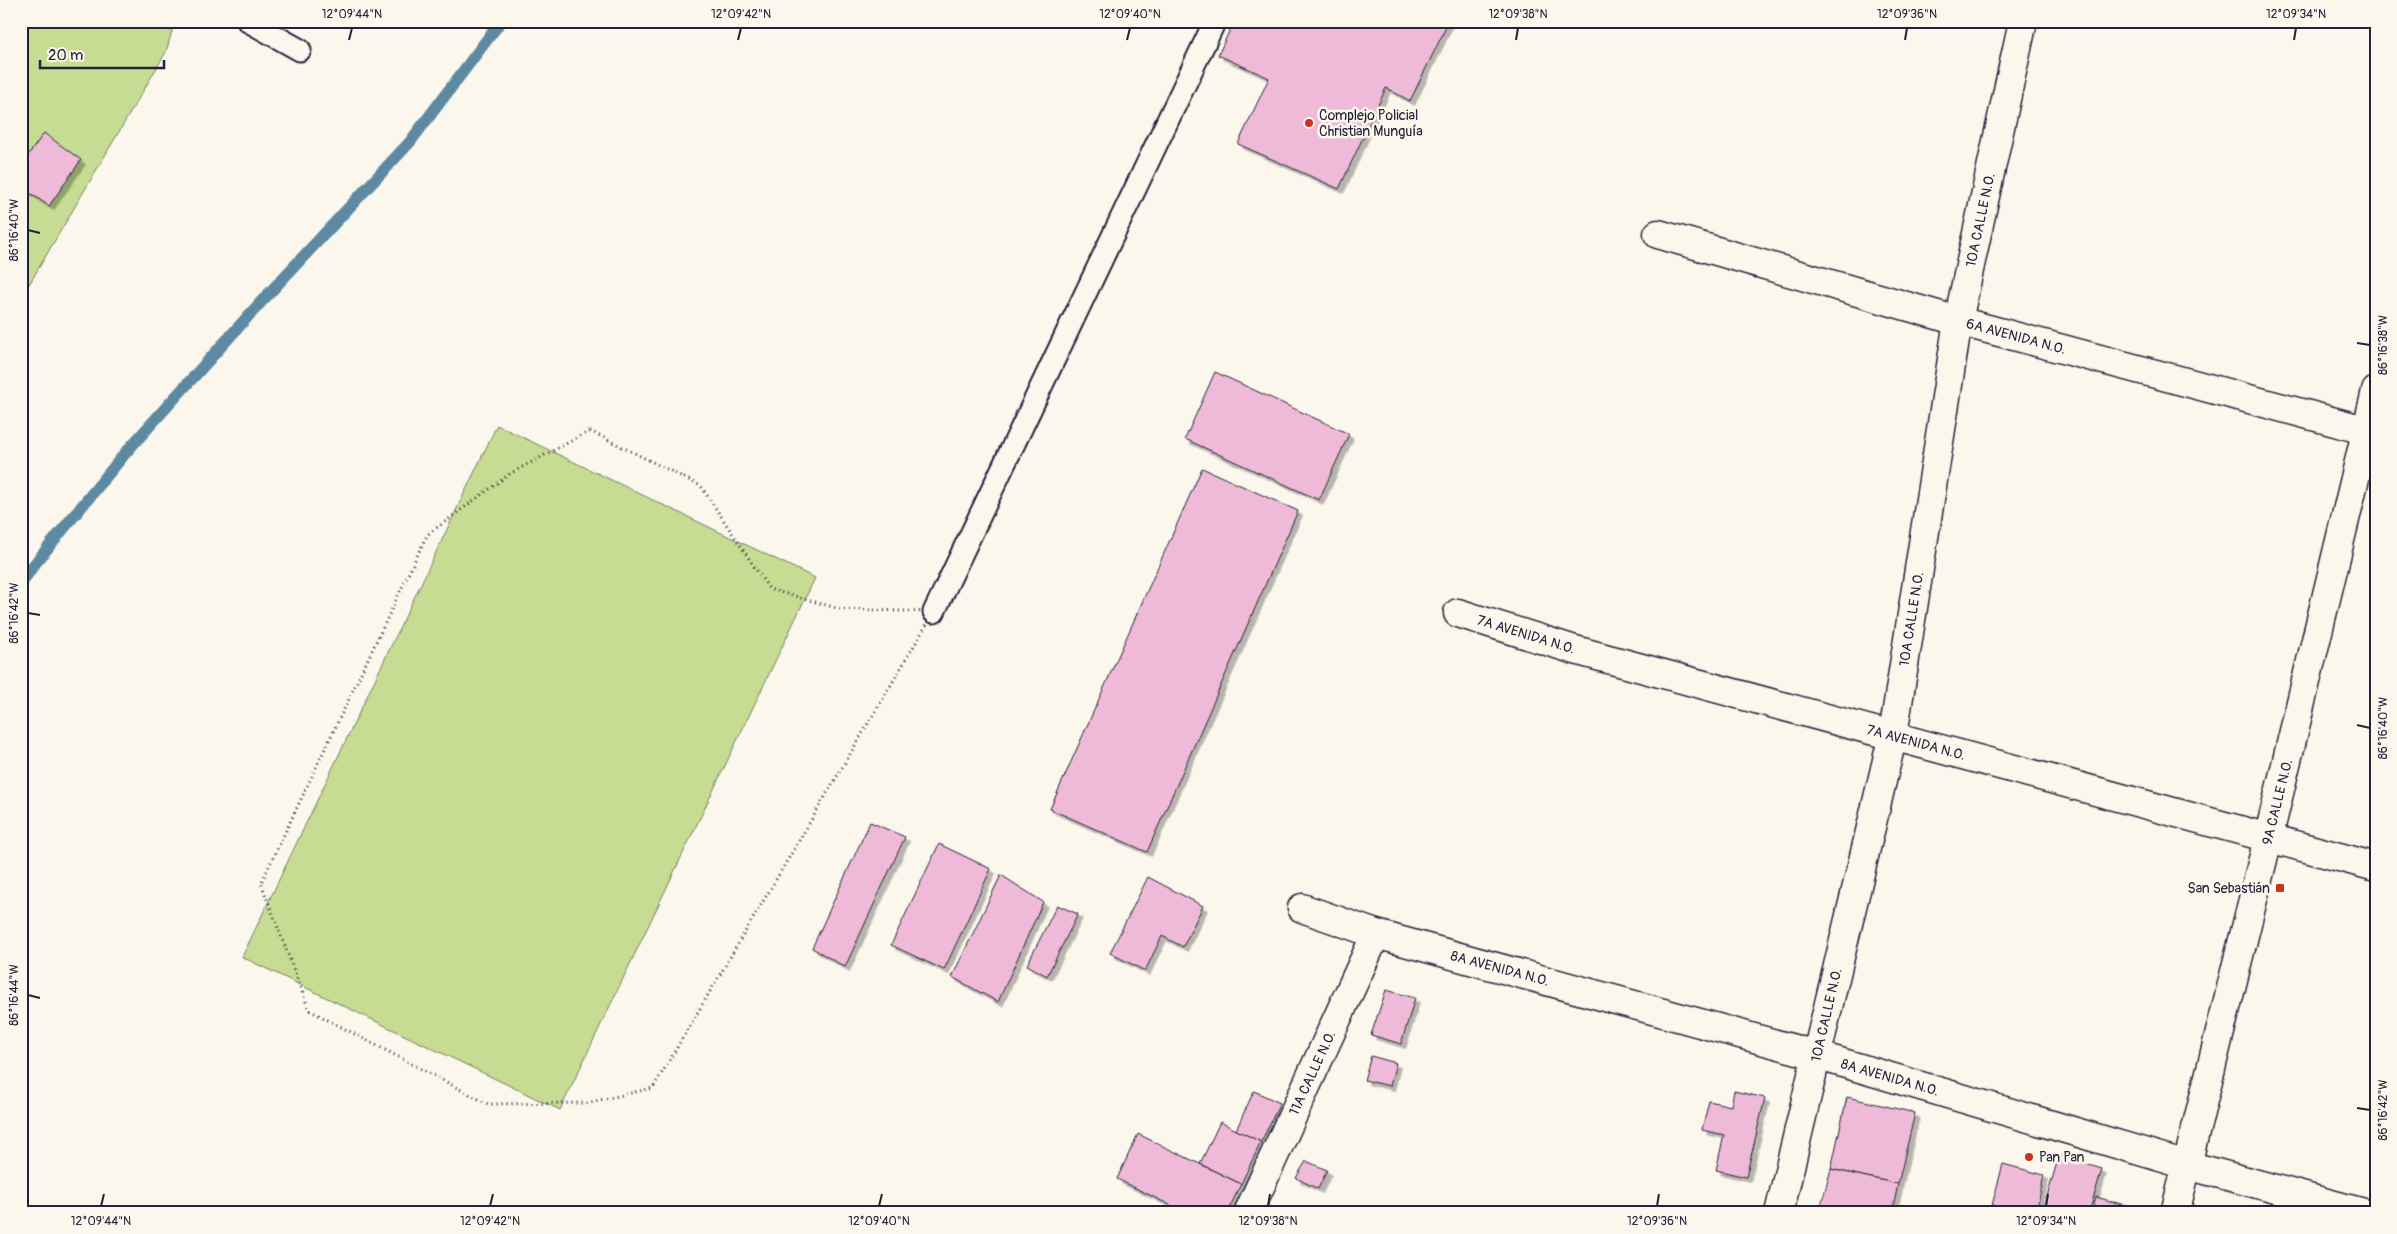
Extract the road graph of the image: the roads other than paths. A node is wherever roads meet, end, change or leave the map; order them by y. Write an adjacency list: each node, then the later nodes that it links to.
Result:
1 (248, 21): 4 (lane)
2 (1215, 21): 9 (lane)
3 (2023, 21): 6 (street, 10A CALLE N.O.)
4 (300, 50)
5 (1658, 234): 6 (street, 6A AVENIDA N.O.)
6 (1958, 321): 8 (street, 6A AVENIDA N.O.); 11 (street, 10A CALLE N.O.)
7 (2376, 391): 8 (street, 9A CALLE N.O.)
8 (2371, 432): 12 (street, 9A CALLE N.O.)
9 (934, 612)
10 (1458, 613): 11 (street, 7A AVENIDA N.O.)
11 (1893, 735): 12 (street, 7A AVENIDA N.O.); 16 (street, 10A CALLE N.O.)
12 (2268, 839): 13 (street, 7A AVENIDA N.O.); 17 (street, 9A CALLE N.O.)
13 (2376, 867)
14 (1302, 908): 15 (street, 8A AVENIDA N.O.)
15 (1376, 934): 16 (street, 8A AVENIDA N.O.); 18 (street, 11A CALLE N.O.)
16 (1816, 1055): 17 (street, 8A AVENIDA N.O.); 19 (street, 10A CALLE N.O.)
17 (2187, 1165): 20 (street, 9A CALLE N.O.); 21 (street, 8A AVENIDA N.O.)
18 (1248, 1213)
19 (1779, 1213)
20 (2175, 1213)
21 (2364, 1213)

